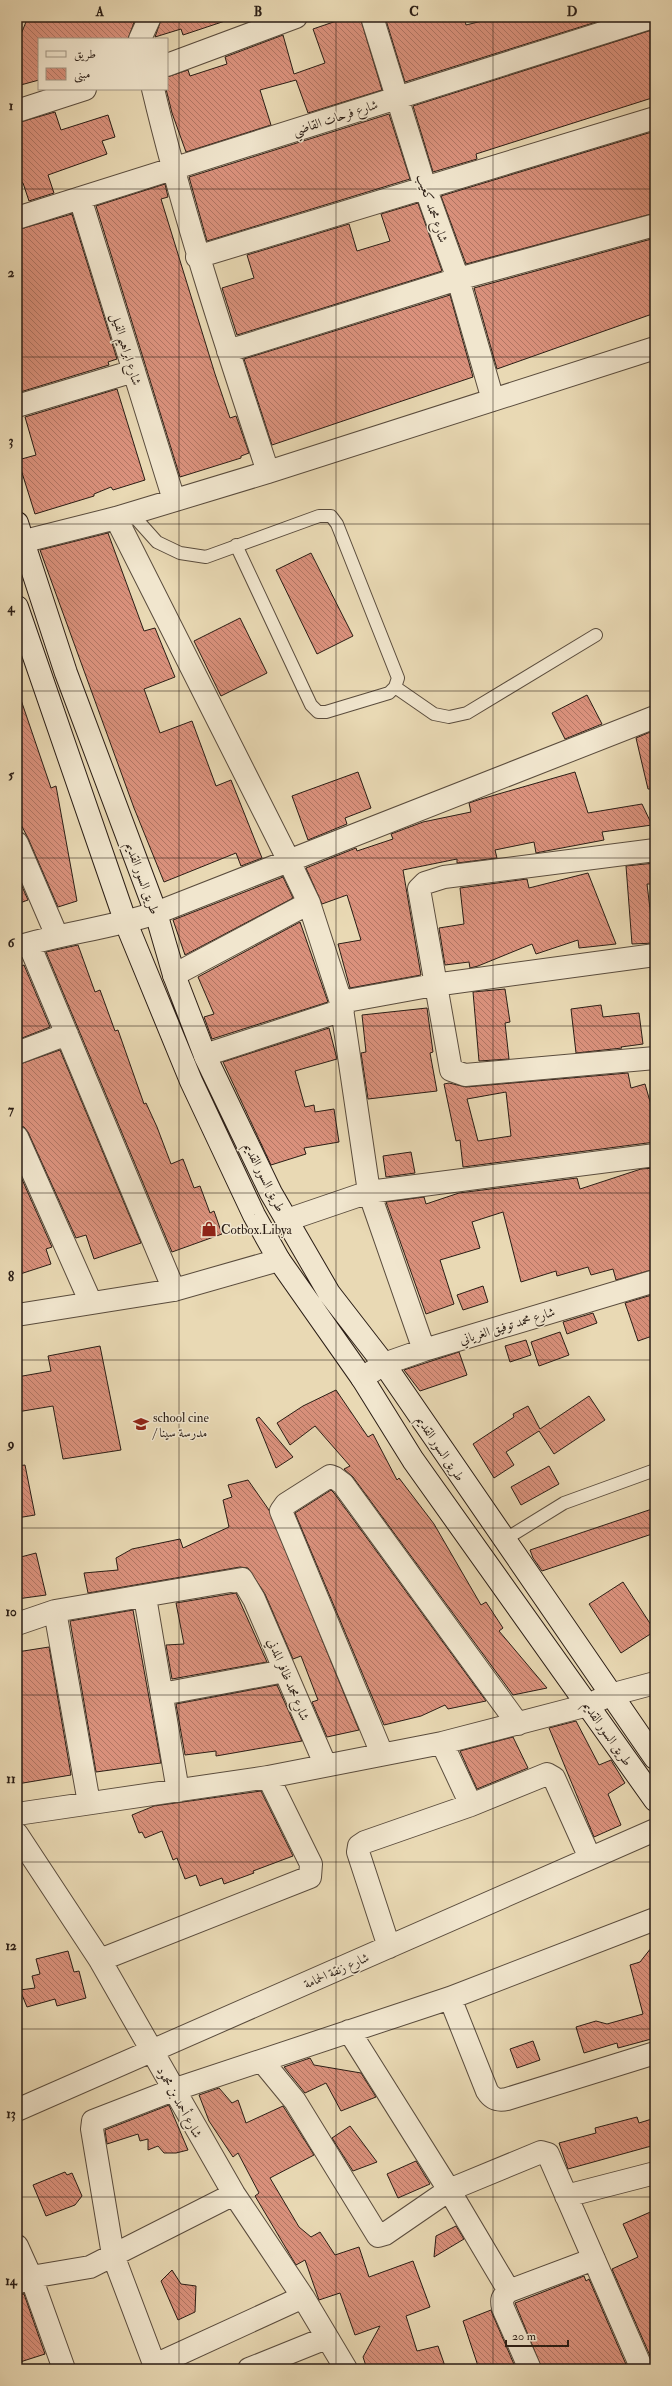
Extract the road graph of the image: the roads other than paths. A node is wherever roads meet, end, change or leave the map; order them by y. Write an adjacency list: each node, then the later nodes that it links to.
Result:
1 (150, 17): 7 (street)
2 (250, 17): 8 (street)
3 (296, 17): 8 (street)
4 (372, 17): 12 (street, شارع محمد كعيب)
5 (653, 17): 6 (street, شارع فرحات القاضي)
6 (614, 23): 12 (street, شارع فرحات القاضي)
7 (140, 38)
8 (241, 38): 9 (street)
9 (168, 65)
10 (82, 90): 13 (street)
11 (153, 90): 15 (street)
12 (397, 98): 15 (street, شارع فرحات القاضي); 16 (street, شارع محمد كعيب)
13 (17, 111)
14 (655, 118): 16 (street)
15 (172, 168): 17 (street, شارع فرحات القاضي); 20 (street)
16 (425, 187): 20 (street); 21 (street, شارع محمد كعيب)
17 (80, 198): 18 (street, شارع فرحات القاضي); 24 (street, شارع ابراهيم الفيل)
18 (17, 218)
19 (655, 225): 21 (street)
20 (197, 257): 23 (street)
21 (458, 279): 23 (street); 25 (street, شارع محمد كعيب)
22 (655, 348): 25 (street)
23 (228, 351): 27 (street)
24 (134, 371): 26 (street); 28 (street, شارع ابراهيم الفيل)
25 (493, 400): 27 (street)
26 (17, 406)
27 (268, 472): 28 (street)
28 (174, 500): 29 (street)
29 (124, 516): 30 (street); 31 (lane); 38 (street)
30 (19, 536): 40 (street, طريق السور القديم)
31 (236, 545): 34 (lane); 34 (lane)
32 (17, 607): 41 (street, طريق السور القديم)
33 (596, 635): 34 (lane)
34 (395, 687)
35 (655, 717): 38 (street)
36 (17, 844): 42 (street)
37 (655, 850): 46 (street)
38 (290, 861): 39 (street); 40 (street)
39 (309, 903): 45 (street); 47 (street)
40 (156, 913): 41 (street); 45 (street, طريق السور القديم)
41 (126, 923): 42 (street); 56 (street, طريق السور القديم)
42 (57, 936): 43 (street)
43 (23, 945): 48 (street)
44 (655, 955): 46 (street)
45 (174, 975): 50 (street, طريق السور القديم)
46 (434, 985): 47 (street); 51 (street)
47 (342, 1006): 50 (street); 54 (street)
48 (67, 1034): 49 (street); 58 (street)
49 (17, 1053)
50 (205, 1055): 55 (street, طريق السور القديم)
51 (655, 1058)
52 (17, 1137): 59 (street)
53 (655, 1155): 54 (street)
54 (369, 1192): 55 (street); 61 (street)
55 (287, 1220): 62 (street, طريق السور القديم)
56 (279, 1260): 58 (street); 63 (street, طريق السور القديم)
57 (655, 1281): 61 (street, شارع محمد توفيق الغرياني)
58 (174, 1290): 59 (street)
59 (91, 1303): 60 (street)
60 (17, 1314)
61 (424, 1350): 62 (street, شارع محمد توفيق الغرياني)
62 (384, 1364): 63 (street, شارع محمد توفيق الغرياني); 65 (street, طريق السور القديم)
63 (362, 1378): 73 (street, طريق السور القديم)
64 (655, 1470): 65 (lane)
65 (504, 1540): 72 (street, طريق السور القديم)
66 (145, 1597): 67 (street); 69 (street, شارع محمد ظافر المدني); 71 (street)
67 (55, 1611): 68 (street); 82 (street)
68 (17, 1624)
69 (285, 1671): 71 (street); 78 (street, شارع محمد ظافر المدني)
70 (655, 1683): 72 (street)
71 (162, 1694): 80 (street)
72 (610, 1695): 73 (street); 77 (street, طريق السور القديم)
73 (588, 1705): 74 (street); 81 (street, طريق السور القديم)
74 (518, 1724): 75 (street); 76 (street)
75 (442, 1743): 76 (street); 83 (street)
76 (382, 1754): 78 (street)
77 (655, 1758)
78 (325, 1764): 79 (street)
79 (268, 1777): 80 (street); 90 (street)
80 (178, 1791): 82 (street)
81 (655, 1800)
82 (89, 1803): 84 (street)
83 (471, 1805): 87 (street); 89 (street)
84 (17, 1814)
85 (655, 1830): 87 (street, شارع زنقة الحمامة)
86 (17, 1834): 90 (street, شارع أحمد بن محمود)
87 (590, 1858): 89 (street, شارع زنقة الحمامة)
88 (655, 1920): 91 (street)
89 (389, 1947): 93 (street, شارع زنقة الحمامة)
90 (100, 1960): 93 (street, شارع أحمد بن محمود)
91 (450, 1998): 92 (street); 94 (street)
92 (349, 2031): 95 (street); 99 (street)
93 (152, 2051): 96 (street, شارع أحمد بن محمود); 97 (street, شارع زنقة الحمامة)
94 (655, 2052)
95 (262, 2061): 96 (street); 99 (street)
96 (173, 2090): 100 (street, شارع أحمد بن محمود); 103 (street)
97 (17, 2110)
98 (655, 2173): 101 (street)
99 (449, 2190): 101 (street); 106 (street)
100 (234, 2194): 103 (street); 107 (street, شارع أحمد بن محمود)
101 (566, 2196): 104 (street)
102 (17, 2246): 105 (street)
103 (113, 2255): 105 (street); 109 (street)
104 (594, 2260): 106 (street); 114 (street)
105 (24, 2280): 110 (street)
106 (509, 2291): 113 (street)
107 (303, 2297): 108 (street, شارع أحمد بن محمود); 109 (street)
108 (326, 2338): 111 (street); 112 (street, شارع أحمد بن محمود)
109 (156, 2367)
110 (64, 2369)
111 (249, 2369)
112 (346, 2369)
113 (530, 2369)
114 (642, 2369)

